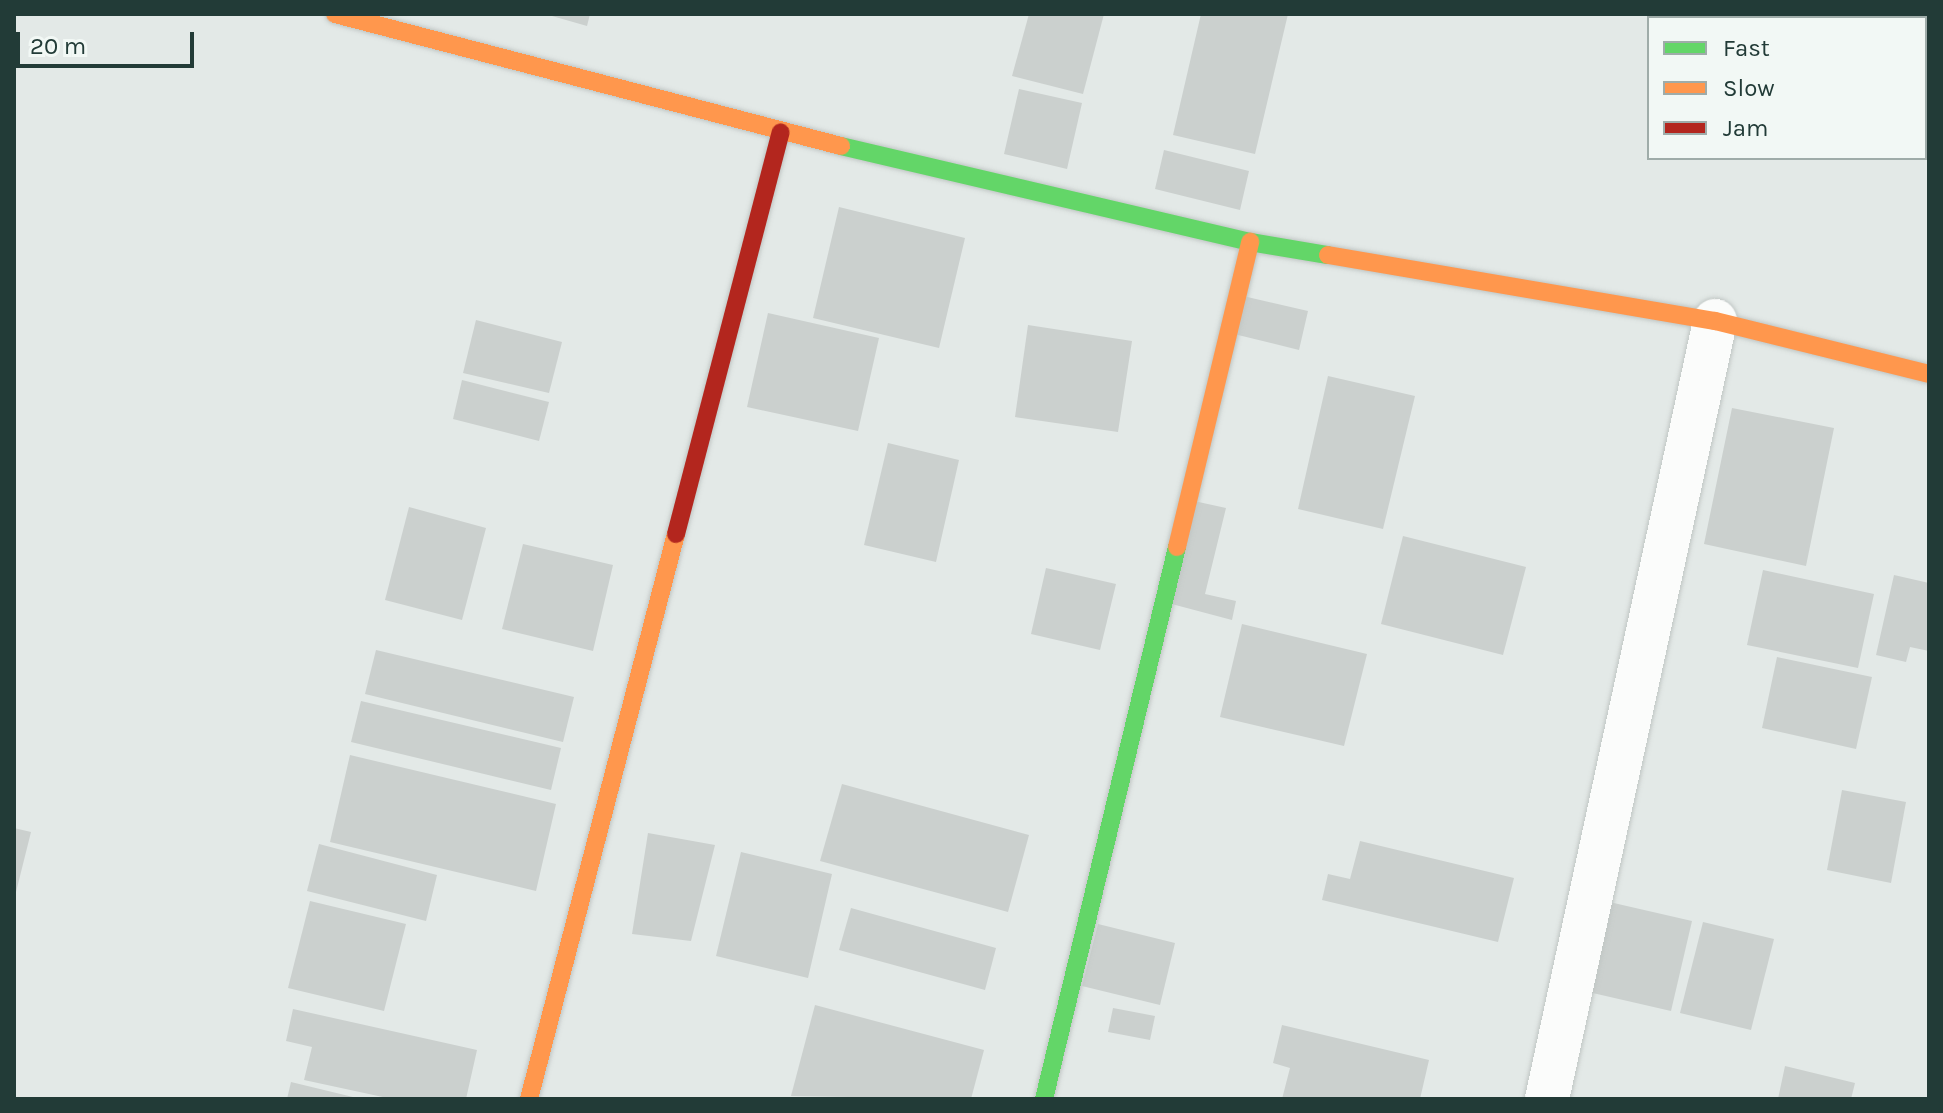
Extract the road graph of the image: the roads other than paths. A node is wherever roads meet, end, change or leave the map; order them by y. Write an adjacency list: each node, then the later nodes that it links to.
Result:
1 (335, 14): 2 (street)
2 (781, 132): 3 (street); 6 (street)
3 (1250, 242): 4 (street); 7 (street)
4 (1715, 321): 5 (street); 8 (street)
5 (1929, 374)
6 (529, 1099)
7 (1044, 1099)
8 (1547, 1099)

